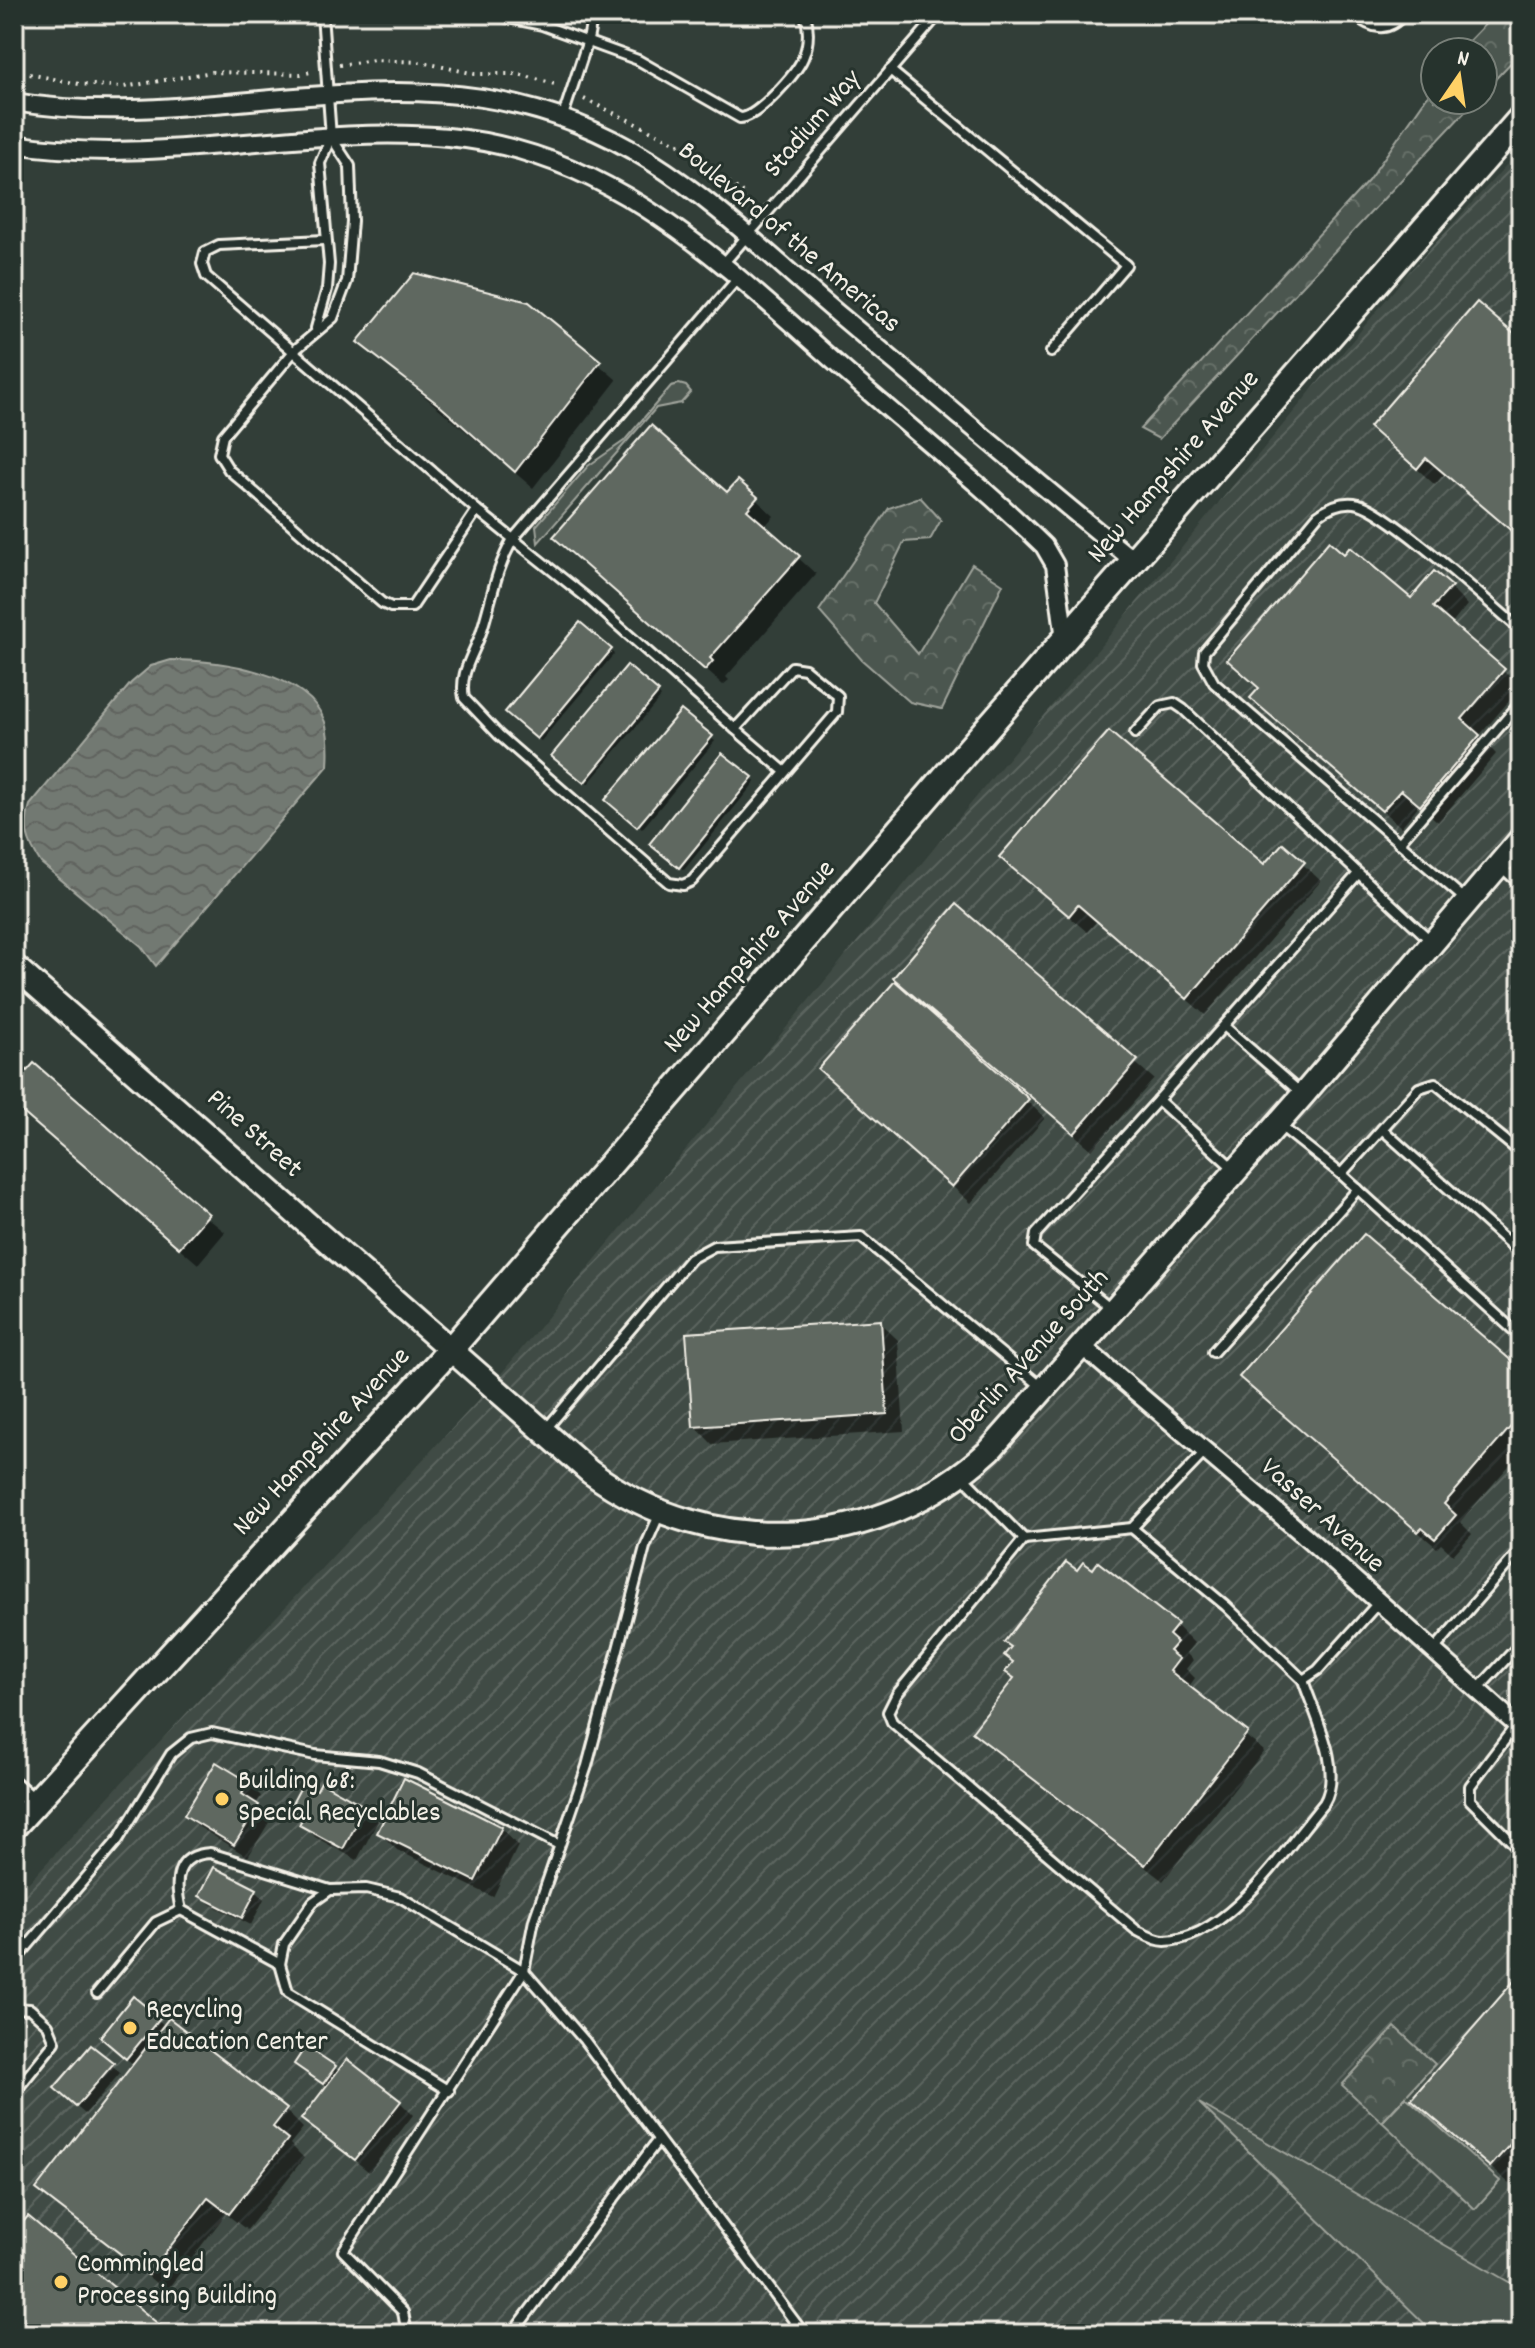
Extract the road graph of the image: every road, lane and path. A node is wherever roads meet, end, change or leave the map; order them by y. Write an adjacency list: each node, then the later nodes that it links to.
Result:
1 (322, 14): 14 (lane)
2 (489, 14): 8 (lane)
3 (593, 14): 8 (lane)
4 (805, 14): 8 (lane)
5 (939, 14): 10 (lane, Stadium Way)
6 (1353, 14): 7 (lane)
7 (1404, 14)
8 (588, 40): 18 (lane)
9 (343, 64): 13 (path)
10 (890, 70): 21 (lane, Stadium Way); 27 (lane)
11 (14, 71): 12 (path)
12 (309, 72)
13 (559, 85)
14 (326, 96): 16 (street, Boulevard of the Americas); 18 (street, Boulevard of the Americas); 19 (lane)
15 (584, 99): 21 (path)
16 (14, 102)
17 (1521, 118): 30 (main road, New Hampshire Avenue)
18 (562, 119): 21 (street, Boulevard of the Americas)
19 (331, 137): 20 (street); 22 (lane); 23 (street); 25 (lane)
20 (14, 144)
21 (748, 235): 23 (lane, Stadium Way); 30 (street, Boulevard of the Americas)
22 (324, 240): 25 (lane); 26 (lane)
23 (722, 265): 24 (street)
24 (738, 278): 29 (lane); 32 (street)
25 (316, 329): 26 (lane)
26 (295, 350): 28 (lane); 28 (lane)
27 (1051, 352)
28 (477, 510): 29 (lane)
29 (513, 539): 34 (lane); 36 (lane)
30 (1134, 561): 32 (main road, New Hampshire Avenue)
31 (1521, 630): 38 (lane)
32 (1065, 639): 58 (main road, New Hampshire Avenue)
33 (1521, 702): 38 (lane)
34 (735, 729): 36 (lane); 36 (lane)
35 (1135, 733): 40 (lane)
36 (784, 771)
37 (1521, 839): 39 (street, Oberlin Avenue South)
38 (1399, 843): 42 (lane)
39 (1498, 864): 41 (lane); 42 (street, Oberlin Avenue South)
40 (1357, 875): 43 (lane); 45 (lane)
41 (1521, 885)
42 (1468, 901): 43 (street, Oberlin Avenue South)
43 (1433, 943): 46 (street, Oberlin Avenue South)
44 (14, 966): 58 (street, Pine Street)
45 (1224, 1026): 46 (lane); 47 (lane)
46 (1303, 1095): 48 (street, Oberlin Avenue South)
47 (1158, 1100): 51 (lane); 55 (lane)
48 (1277, 1123): 51 (street, Oberlin Avenue South); 52 (lane)
49 (1382, 1129): 50 (lane); 52 (lane); 54 (lane)
50 (1521, 1153)
51 (1235, 1170): 55 (street, Oberlin Avenue South)
52 (1341, 1174): 53 (lane)
53 (1358, 1189): 56 (lane); 59 (lane)
54 (1521, 1254)
55 (1115, 1311): 57 (street, Oberlin Avenue South)
56 (1521, 1337)
57 (1083, 1347): 60 (street, Oberlin Avenue South); 62 (street, Vasser Avenue)
58 (451, 1349): 61 (street, Oberlin Avenue South); 75 (main road, New Hampshire Avenue)
59 (1213, 1352)
60 (1045, 1390): 61 (lane); 63 (street, Oberlin Avenue South)
61 (543, 1433): 64 (street, Oberlin Avenue South)
62 (1207, 1450): 65 (lane); 68 (street, Vasser Avenue)
63 (962, 1476): 64 (street, Oberlin Avenue South); 66 (lane)
64 (660, 1513): 77 (lane)
65 (1132, 1528): 66 (lane); 71 (lane)
66 (1024, 1539): 71 (lane)
67 (1521, 1549): 70 (lane)
68 (1378, 1603): 70 (street, Vasser Avenue); 71 (lane)
69 (1521, 1643): 72 (lane)
70 (1432, 1652): 72 (street, Vasser Avenue)
71 (1303, 1680)
72 (1476, 1690): 73 (street, Vasser Avenue)
73 (1519, 1727): 78 (lane)
74 (14, 1786): 75 (street)
75 (34, 1803): 76 (main road, New Hampshire Avenue)
76 (14, 1826)
77 (559, 1845): 81 (lane); 83 (lane)
78 (1521, 1851)
79 (330, 1890): 80 (lane); 82 (lane); 83 (lane)
80 (181, 1910): 82 (lane); 84 (lane)
81 (14, 1962)
82 (280, 1964): 86 (lane)
83 (524, 1971): 86 (lane); 88 (lane)
84 (97, 1993)
85 (14, 2008): 87 (lane)
86 (449, 2091): 89 (lane)
87 (14, 2093)
88 (658, 2140): 90 (lane); 91 (lane)
89 (407, 2334)
90 (512, 2334)
91 (804, 2334)

